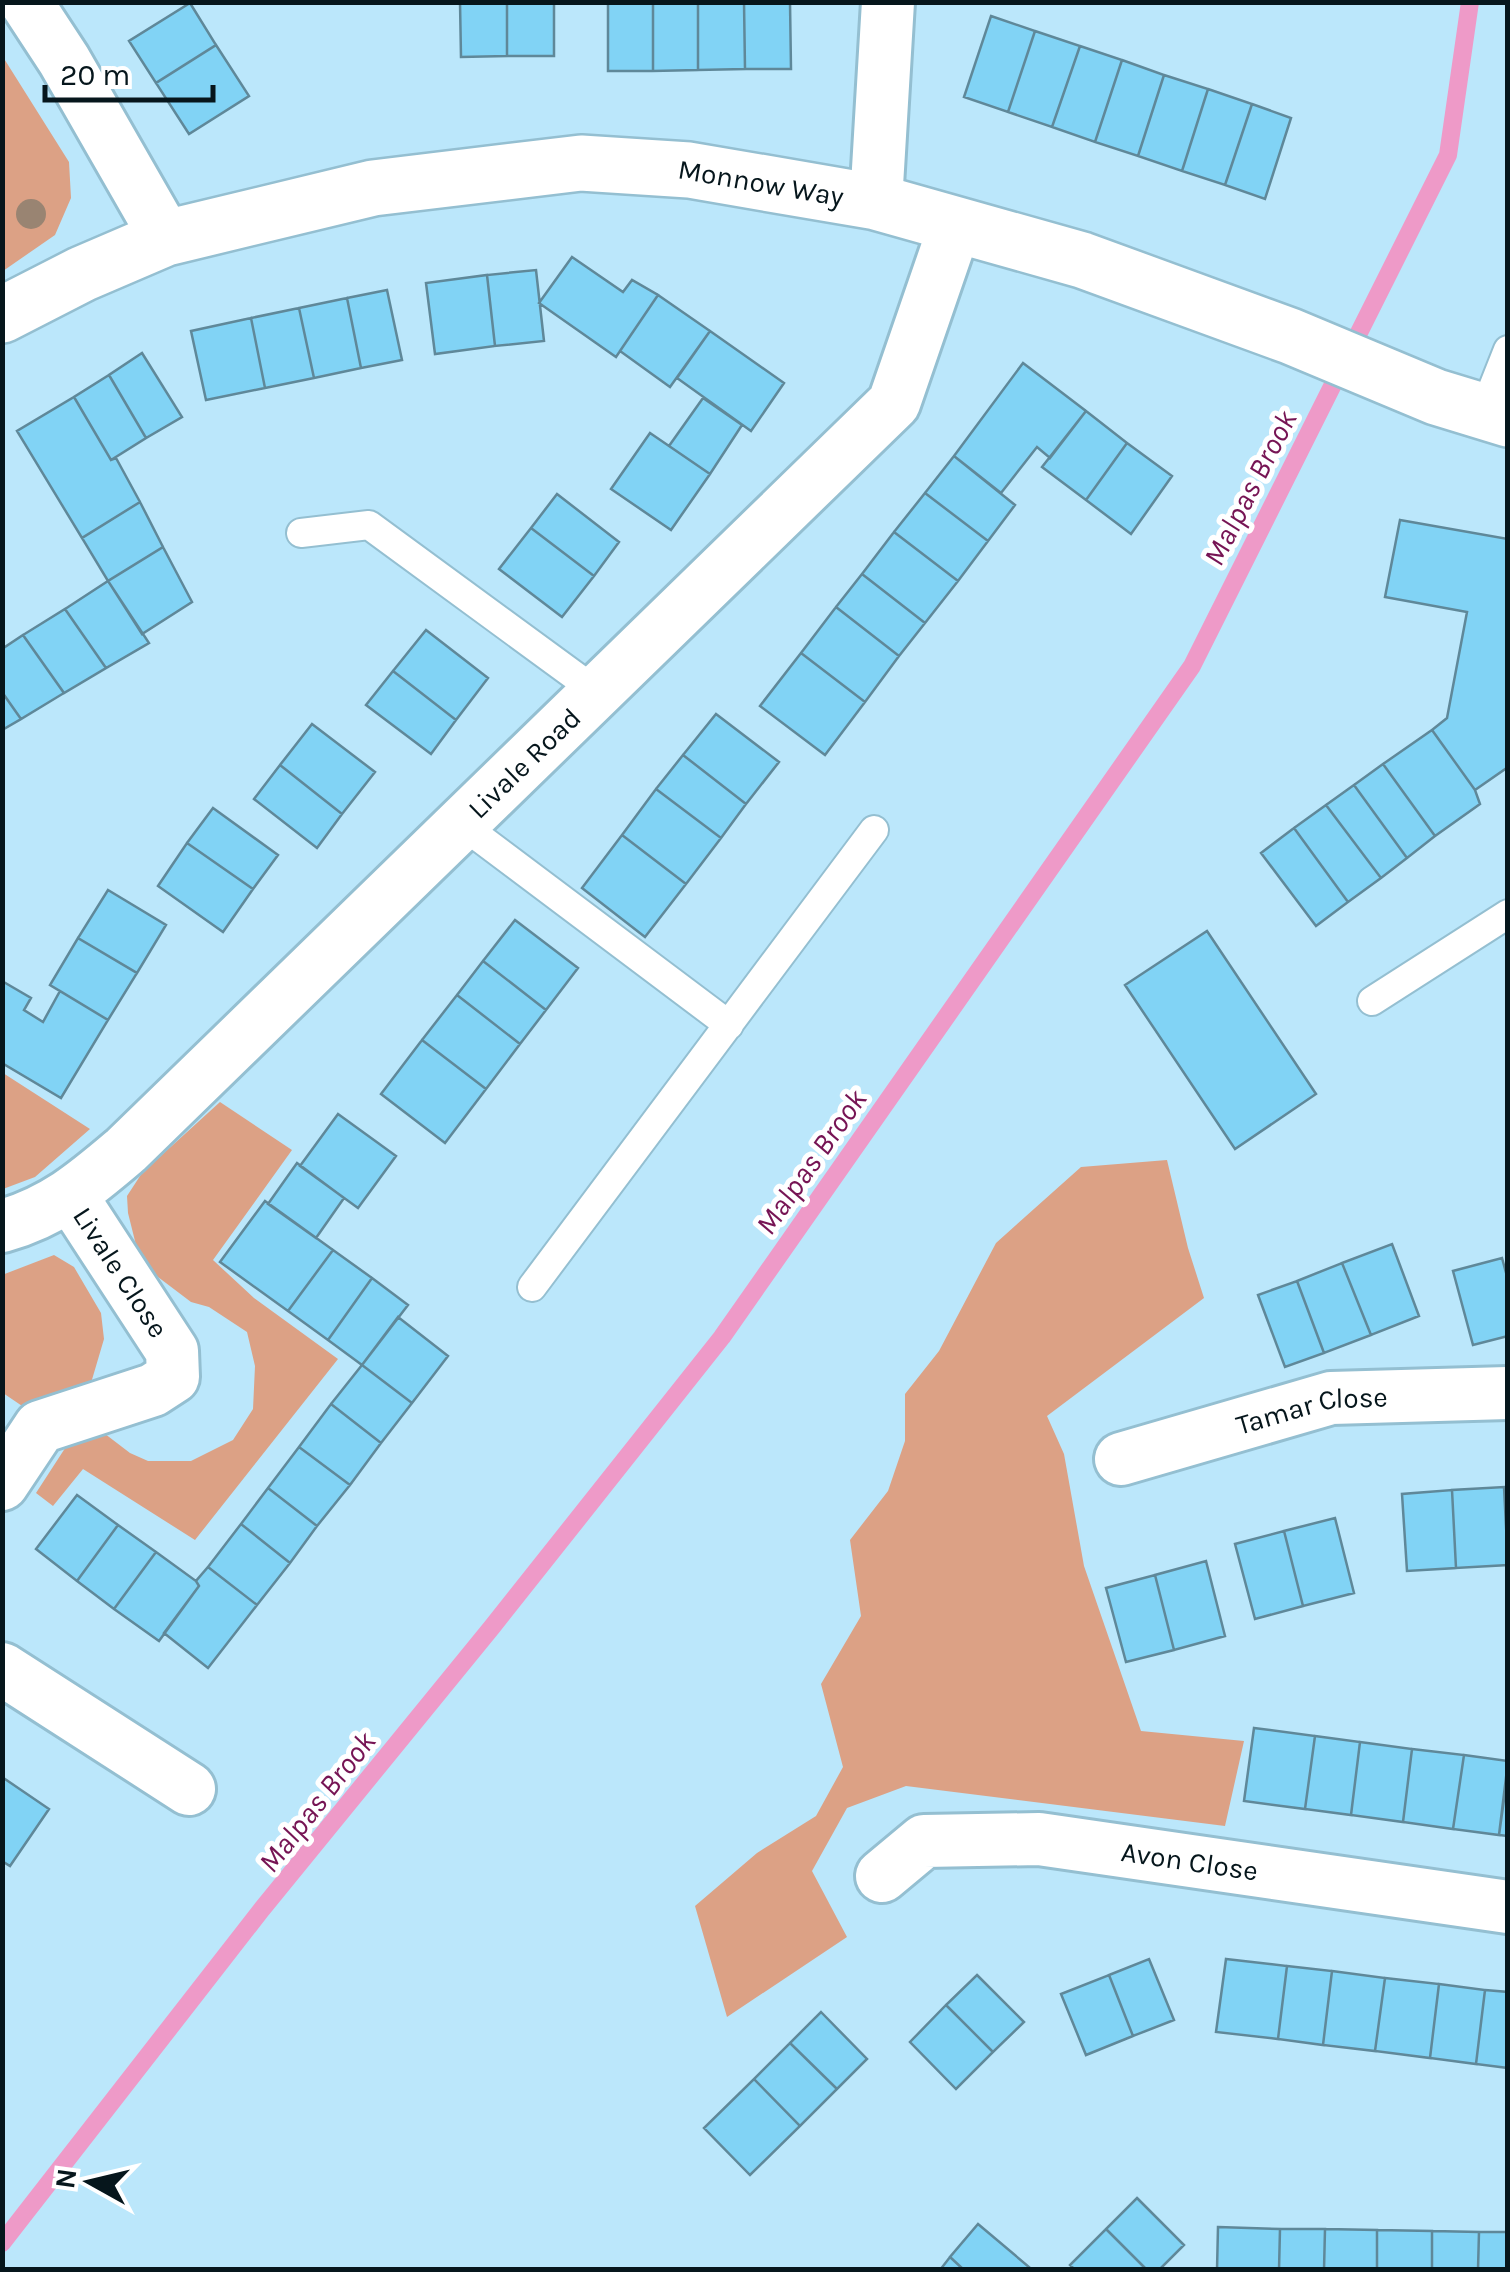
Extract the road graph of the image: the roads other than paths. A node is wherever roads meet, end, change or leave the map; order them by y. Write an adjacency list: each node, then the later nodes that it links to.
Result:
1 (26, 2): 5 (street)
2 (888, 2): 3 (street)
3 (876, 202): 4 (street, Monnow Way); 5 (street, Monnow Way)
4 (955, 226): 8 (street, Monnow Way); 10 (street, Livale Road)
5 (166, 238): 6 (street, Monnow Way)
6 (2, 315)
7 (1508, 350): 8 (lane)
8 (1475, 410)
9 (301, 533): 10 (lane)
10 (597, 692): 11 (street, Livale Road)
11 (460, 823): 15 (lane); 16 (street, Livale Road)
12 (874, 830): 15 (lane)
13 (1508, 914): 14 (lane)
14 (1372, 1001)
15 (729, 1025): 18 (lane)
16 (71, 1196): 17 (street, Livale Road); 21 (street, Livale Close)
17 (2, 1226)
18 (532, 1287)
19 (1508, 1393): 20 (street, Tamar Close)
20 (1121, 1459)
21 (2, 1484)
22 (2, 1670): 23 (street)
23 (188, 1788)
24 (882, 1876): 25 (street, Avon Close)
25 (1508, 1906)

